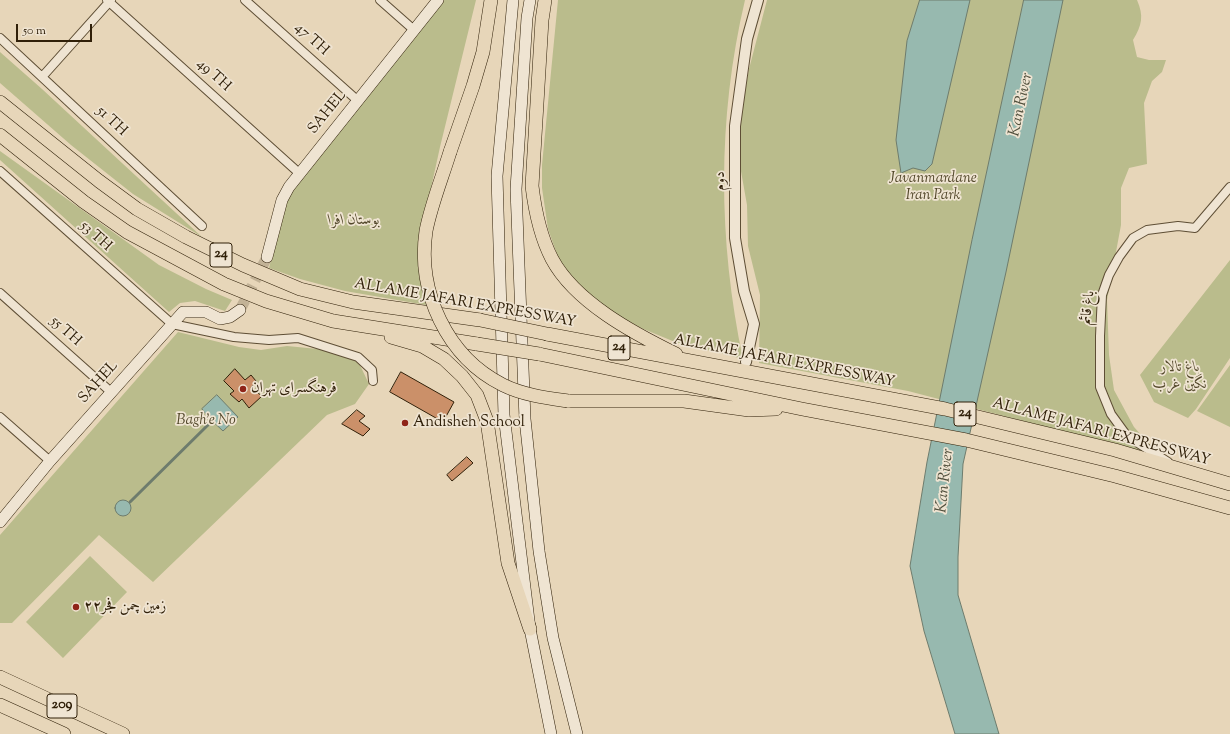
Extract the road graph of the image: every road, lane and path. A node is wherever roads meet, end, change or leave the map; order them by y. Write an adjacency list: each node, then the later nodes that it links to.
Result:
1 (245, 0): 13 (street, 47 TH)
2 (380, 0): 10 (street)
3 (438, 0): 10 (main road, SAHEL)
4 (491, 0): 29 (main road, bridge)
5 (513, 0): 36 (main road)
6 (530, 0): 42 (main road)
7 (545, 0): 25 (main road)
8 (758, 0): 26 (street, دوم)
9 (109, 1): 12 (street); 17 (street, 49 TH)
10 (414, 30): 13 (main road, SAHEL)
11 (0, 38): 12 (street, 51 TH)
12 (42, 77): 19 (street, 51 TH)
13 (357, 100): 17 (main road, SAHEL)
14 (0, 102): 25 (main road, ALLAME JAFARI EXPRESSWAY / 24, bridge)
15 (0, 135): 23 (main road, 24)
16 (0, 171): 24 (street, 53 TH)
17 (299, 173): 20 (main road, SAHEL)
18 (1230, 187): 32 (street, باغ قائم)
19 (202, 226)
20 (267, 257)
21 (0, 293): 28 (street, 55 TH)
22 (240, 310): 24 (main road, SAHEL)
23 (333, 321): 29 (main road, 24, bridge); 36 (main road)
24 (172, 324): 27 (street); 28 (main road, SAHEL)
25 (692, 361): 32 (main road, ALLAME JAFARI EXPRESSWAY / 24)
26 (746, 362)
27 (373, 381)
28 (111, 392): 31 (main road, SAHEL)
29 (802, 409): 34 (main road, 24)
30 (0, 417): 31 (street)
31 (50, 461): 35 (main road, SAHEL)
32 (1181, 470): 33 (main road, ALLAME JAFARI EXPRESSWAY / 24)
33 (1230, 484)
34 (1230, 508)
35 (0, 522)
36 (530, 629): 41 (main road)
37 (0, 677): 40 (main road, 209)
38 (0, 704): 39 (main road, 209)
39 (64, 734)
40 (123, 734)
41 (551, 734)
42 (577, 734)

